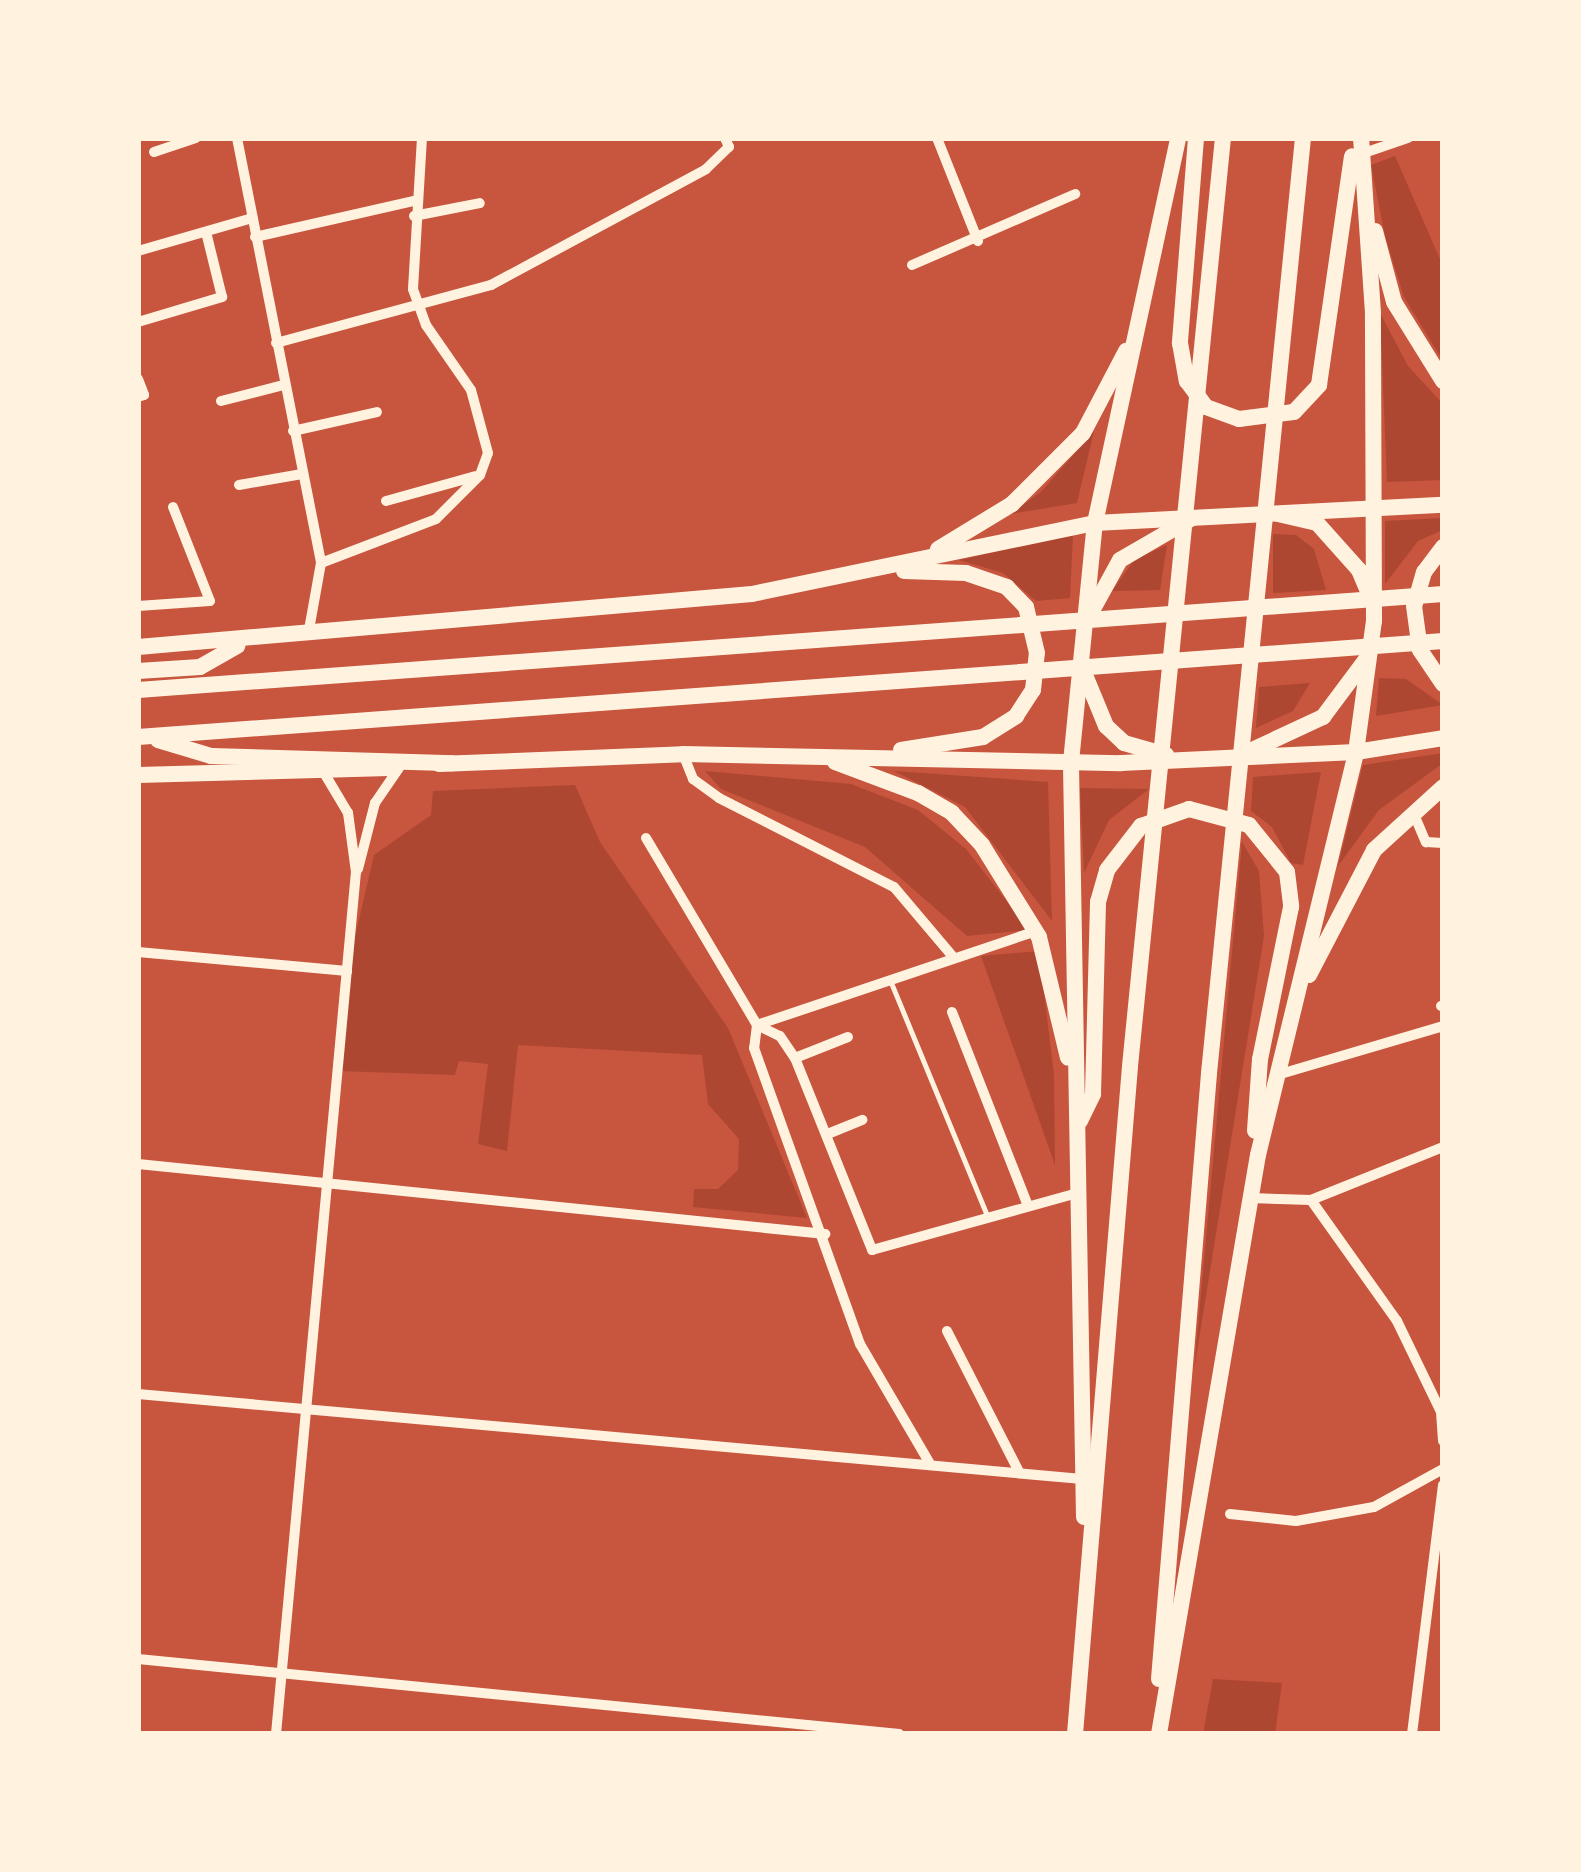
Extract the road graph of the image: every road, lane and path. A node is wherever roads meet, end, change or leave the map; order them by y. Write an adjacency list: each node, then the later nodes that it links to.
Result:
1 (196, 138): 12 (street)
2 (237, 138): 17 (street)
3 (422, 138): 14 (street)
4 (725, 138): 23 (street)
5 (937, 138): 20 (street)
6 (1178, 138): 24 (main road)
7 (1196, 138): 11 (main road)
8 (1223, 138): 110 (main road)
9 (1303, 138): 116 (main road)
10 (1408, 138): 11 (street)
11 (1359, 149): 27 (main road); 36 (main road)
12 (154, 152)
13 (1076, 194): 20 (street)
14 (413, 201): 16 (street); 19 (street)
15 (480, 203): 16 (street)
16 (413, 216): 23 (street)
17 (252, 218): 18 (street); 19 (street)
18 (206, 232): 21 (street); 25 (street)
19 (255, 237): 26 (street)
20 (978, 241): 22 (street)
21 (138, 251)
22 (912, 265)
23 (421, 306): 26 (street); 33 (street)
24 (1144, 310): 41 (main road); 44 (main road)
25 (138, 322)
26 (276, 343): 28 (street)
27 (1443, 381)
28 (284, 385): 29 (street); 31 (street)
29 (221, 401)
30 (377, 412): 31 (street)
31 (293, 431): 32 (street)
32 (302, 474): 34 (street); 43 (street)
33 (480, 475): 35 (street); 43 (street)
34 (238, 485)
35 (386, 501)
36 (1377, 505): 37 (main road); 39 (main road); 47 (main road)
37 (1443, 505)
38 (173, 507): 46 (street)
39 (1260, 510): 40 (main road); 47 (main road)
40 (1201, 514): 41 (main road); 48 (main road)
41 (1095, 523): 44 (main road); 48 (main road)
42 (1443, 548): 56 (main road)
43 (321, 562): 49 (street)
44 (887, 570): 49 (main road); 62 (main road)
45 (1443, 594): 57 (main road)
46 (138, 606)
47 (1375, 608): 53 (main road)
48 (1087, 624): 54 (main road)
49 (307, 638): 51 (main road)
50 (1443, 641): 58 (main road)
51 (243, 642): 52 (main road); 55 (main road)
52 (138, 647)
53 (1370, 654): 60 (main road); 63 (main road)
54 (1083, 668): 64 (main road); 65 (main road)
55 (138, 671)
56 (1443, 684)
57 (138, 690)
58 (142, 736): 66 (main road)
59 (1443, 738): 60 (main road)
60 (1356, 752): 63 (main road); 81 (main road)
61 (682, 754): 62 (main road); 66 (main road); 77 (street)
62 (823, 757): 65 (main road); 75 (main road)
63 (1233, 758): 64 (main road)
64 (1196, 760): 65 (main road)
65 (1071, 762): 86 (main road)
66 (453, 763): 67 (main road)
67 (399, 768): 68 (main road); 74 (street)
68 (323, 770): 69 (main road); 74 (street)
69 (138, 776)
70 (1443, 787): 71 (main road)
71 (1413, 812): 73 (street); 81 (main road)
72 (646, 838): 82 (street)
73 (1443, 843)
74 (356, 872): 78 (street)
75 (1036, 931): 77 (street); 86 (main road)
76 (138, 952): 78 (street)
77 (954, 958): 79 (street)
78 (347, 971): 93 (street)
79 (890, 979): 82 (street); 98 (lane)
80 (952, 1012): 97 (street)
81 (1290, 1020): 87 (main road)
82 (758, 1024): 85 (street); 99 (street)
83 (1443, 1026): 87 (street)
84 (848, 1037): 85 (street)
85 (795, 1058): 90 (street)
86 (1072, 1068): 89 (main road)
87 (1277, 1075): 95 (main road)
88 (863, 1120): 90 (street)
89 (1080, 1121): 94 (main road); 95 (main road)
90 (830, 1133): 98 (street)
91 (1443, 1147): 96 (street)
92 (138, 1164): 93 (street)
93 (328, 1183): 99 (street); 102 (street)
94 (1081, 1192): 97 (street); 107 (main road)
95 (1250, 1198): 96 (street); 116 (main road)
96 (1311, 1200): 103 (street)
97 (1028, 1206): 98 (street)
98 (988, 1217)
99 (825, 1234): 104 (street)
100 (947, 1331): 106 (street)
101 (138, 1394): 102 (street)
102 (306, 1412): 104 (street); 112 (street)
103 (1443, 1441)
104 (928, 1462): 106 (street)
105 (1443, 1469): 109 (street)
106 (1019, 1472): 107 (street)
107 (1082, 1479): 110 (main road)
108 (1443, 1485): 117 (street)
109 (1230, 1514)
110 (1087, 1596): 115 (main road)
111 (138, 1659): 112 (street)
112 (282, 1673): 113 (street); 114 (street)
113 (276, 1734)
114 (899, 1734)
115 (1075, 1734)
116 (1157, 1734)
117 (1412, 1734)

